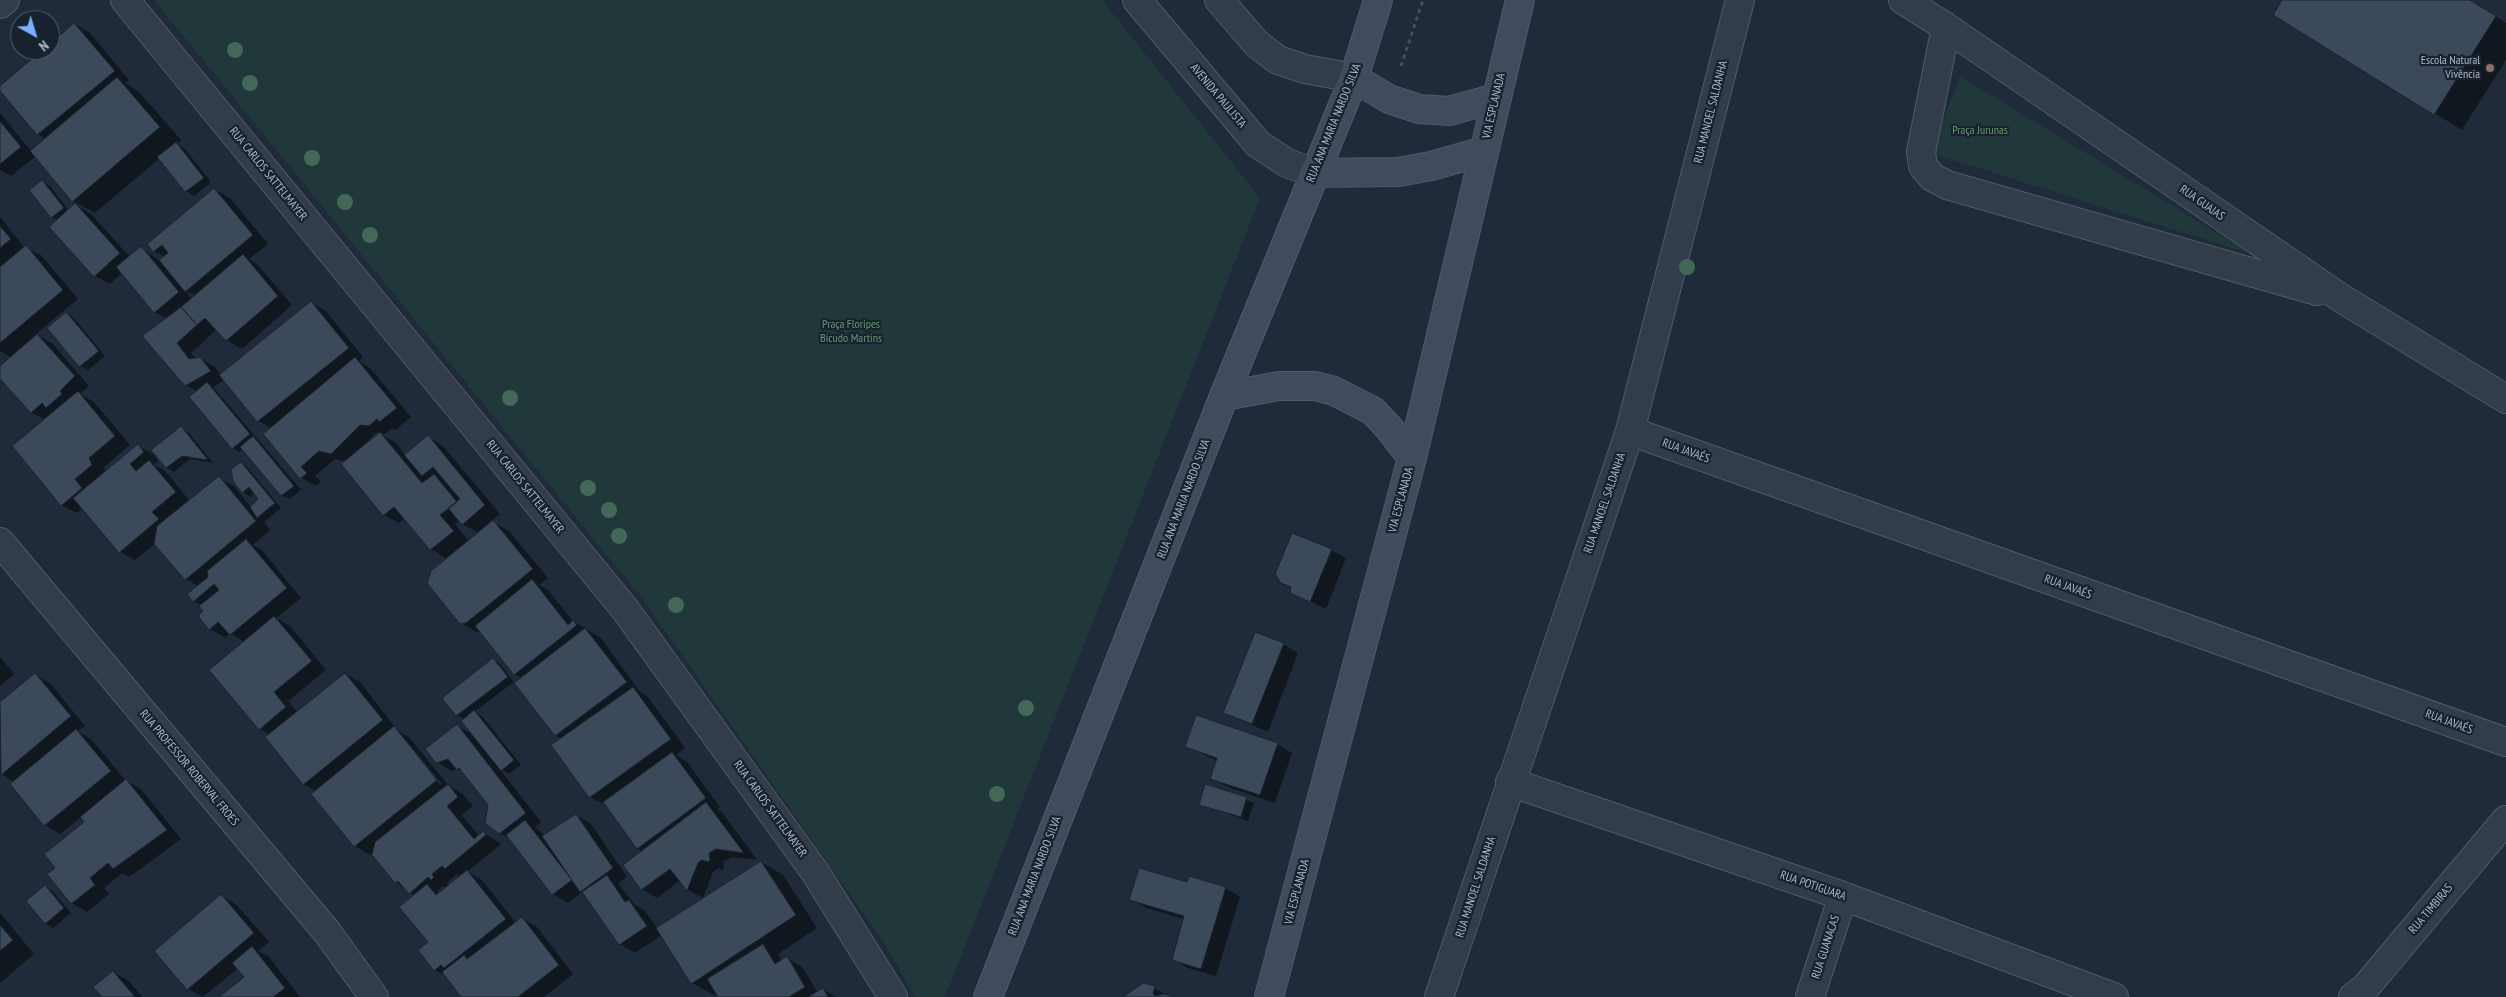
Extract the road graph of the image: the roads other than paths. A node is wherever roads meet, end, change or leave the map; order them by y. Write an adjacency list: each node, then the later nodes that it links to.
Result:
1 (5, 0): 9 (street)
2 (125, 0): 26 (street, RUA CARLOS SATTELMAYER)
3 (1137, 0): 14 (street, AVENIDA PAULISTA)
4 (1219, 0): 11 (street)
5 (1378, 0): 11 (main road, RUA ANA MARIA NARDO SILVA)
6 (1520, 0): 12 (main road, VIA ESPLANADA)
7 (1740, 0): 18 (street, RUA MANOEL SALDANHA)
8 (1903, 0): 10 (street, RUA GUAJAS)
9 (0, 4)
10 (1946, 27): 15 (street, RUA GUAJAS); 15 (street)
11 (1354, 78): 12 (main road); 14 (main road, RUA ANA MARIA NARDO SILVA)
12 (1496, 98): 13 (main road, VIA ESPLANADA)
13 (1484, 151): 14 (main road); 19 (main road, VIA ESPLANADA)
14 (1314, 173): 16 (main road, RUA ANA MARIA NARDO SILVA)
15 (2340, 298): 17 (street, RUA GUAJAS)
16 (1224, 396): 19 (main road); 27 (main road, RUA ANA MARIA NARDO SILVA)
17 (2506, 398)
18 (1630, 431): 21 (street, RUA JAVAÉS); 22 (street, RUA MANOEL SALDANHA)
19 (1412, 458): 28 (main road, VIA ESPLANADA)
20 (0, 542): 25 (street, RUA PROFESSOR ROBERVAL FROES)
21 (2506, 742)
22 (1510, 782): 24 (street, RUA POTIGUARA); 29 (street, RUA MANOEL SALDANHA)
23 (2506, 820): 32 (street, RUA TIMBIRAS)
24 (1843, 896): 30 (street, RUA GUANACAS); 31 (street, RUA POTIGUARA)
25 (374, 997)
26 (893, 997)
27 (988, 997)
28 (1269, 997)
29 (1439, 997)
30 (1810, 997)
31 (2114, 997)
32 (2353, 997)

